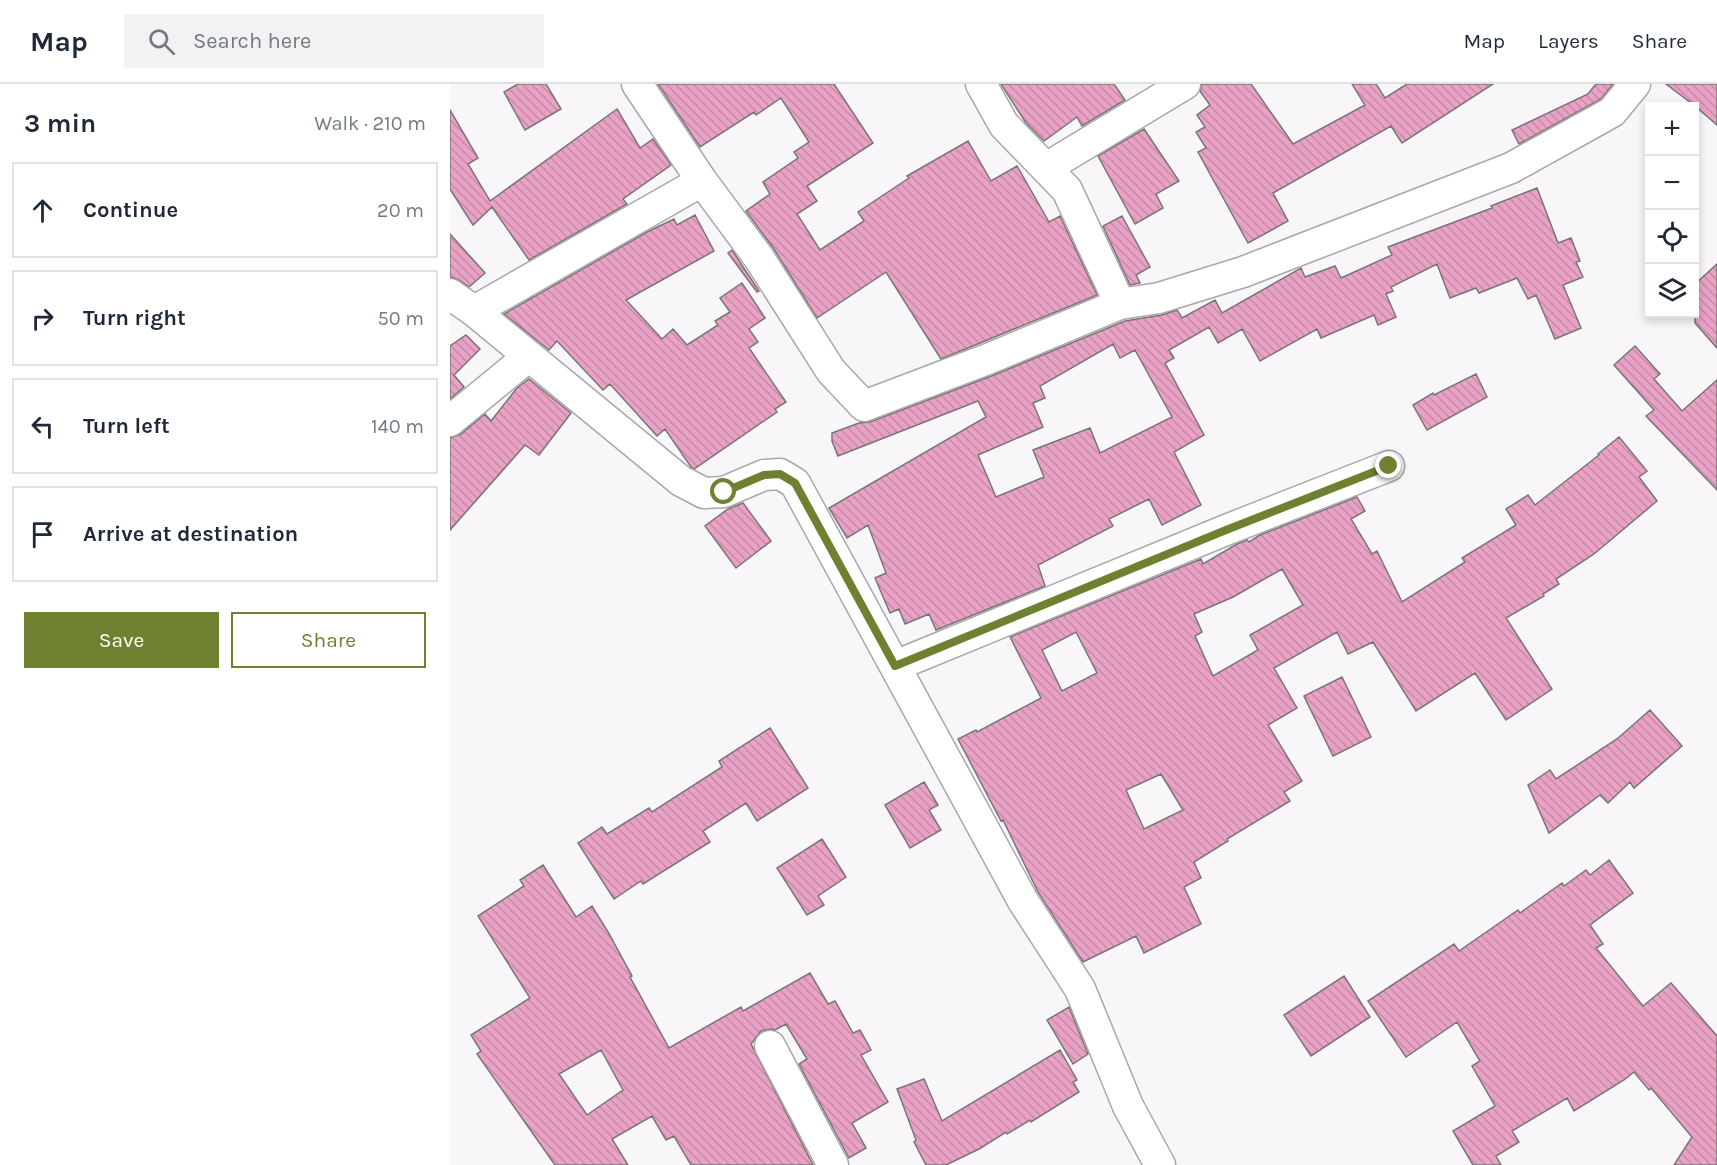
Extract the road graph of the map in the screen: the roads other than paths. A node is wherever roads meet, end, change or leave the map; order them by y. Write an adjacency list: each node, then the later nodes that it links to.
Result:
1 (637, 84): 6 (street)
2 (981, 84): 5 (street)
3 (1185, 84): 5 (street)
4 (1635, 84): 8 (street)
5 (1046, 168): 8 (street)
6 (702, 181): 8 (street); 9 (street)
7 (450, 294): 9 (street)
8 (1120, 304)
9 (474, 311): 10 (street)
10 (529, 356): 11 (street); 13 (street)
11 (450, 421)
12 (1389, 466): 13 (street)
13 (895, 666): 16 (street)
14 (770, 1046): 15 (street)
15 (833, 1165)
16 (1160, 1165)

